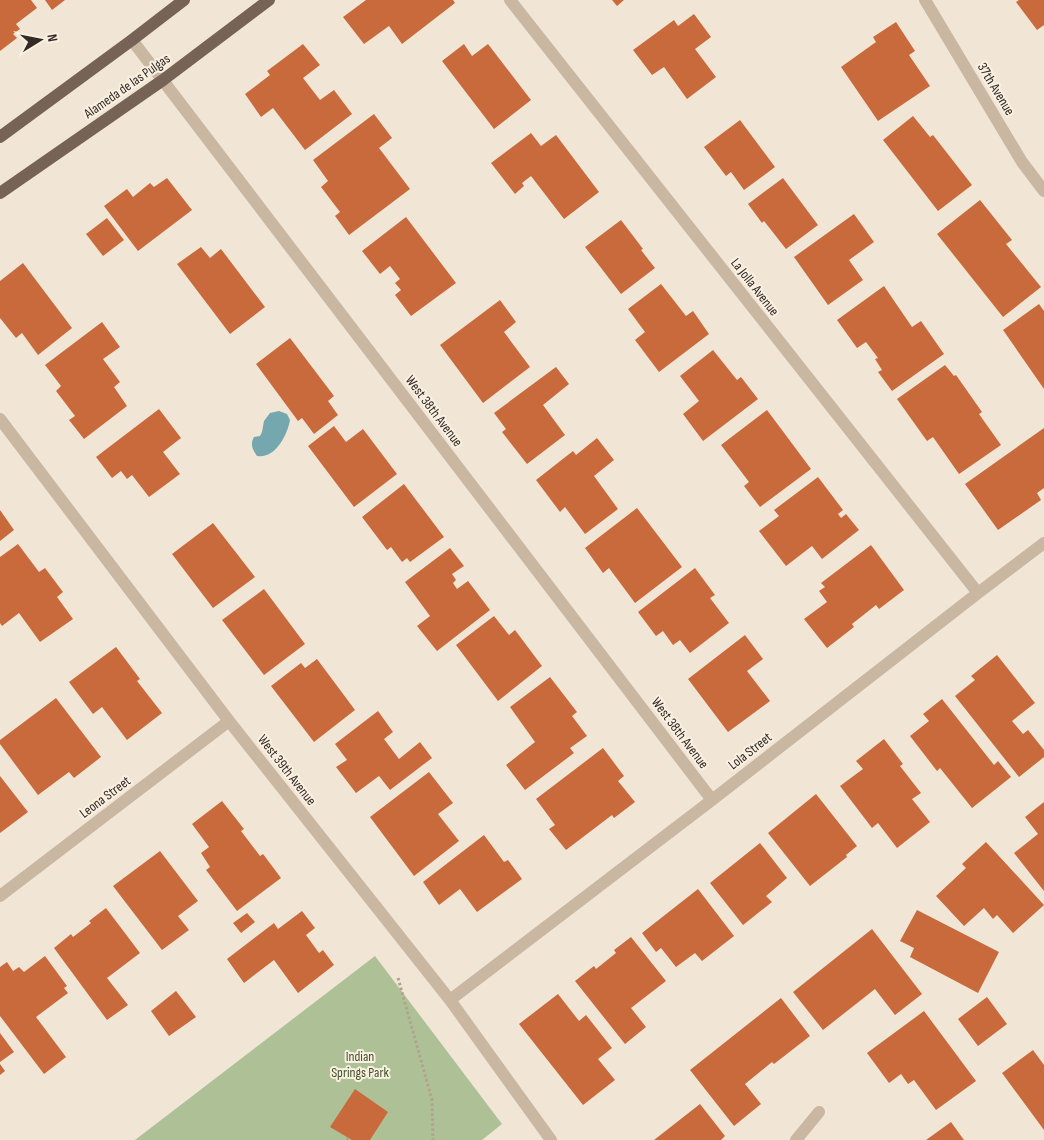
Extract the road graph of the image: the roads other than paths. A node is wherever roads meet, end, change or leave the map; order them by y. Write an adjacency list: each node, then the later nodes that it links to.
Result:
1 (184, 0): 5 (main road)
2 (269, 0): 6 (main road, Alameda de las Pulgas)
3 (510, 0): 12 (street, La Jolla Avenue)
4 (926, 0): 8 (street, 37th Avenue)
5 (132, 40): 6 (street, West 38th Avenue); 7 (main road)
6 (163, 80): 9 (main road, Alameda de las Pulgas); 14 (street, West 38th Avenue)
7 (0, 137)
8 (1044, 191)
9 (0, 193)
10 (0, 419): 13 (street, West 39th Avenue)
11 (1044, 543): 12 (street, Lola Street)
12 (978, 593): 14 (street, Lola Street)
13 (229, 721): 15 (street, Leona Street); 16 (street, West 39th Avenue)
14 (712, 800): 16 (street, Lola Street)
15 (0, 896)
16 (450, 1000): 18 (street, West 39th Avenue)
17 (819, 1112): 19 (street)
18 (551, 1140)
19 (796, 1140)

